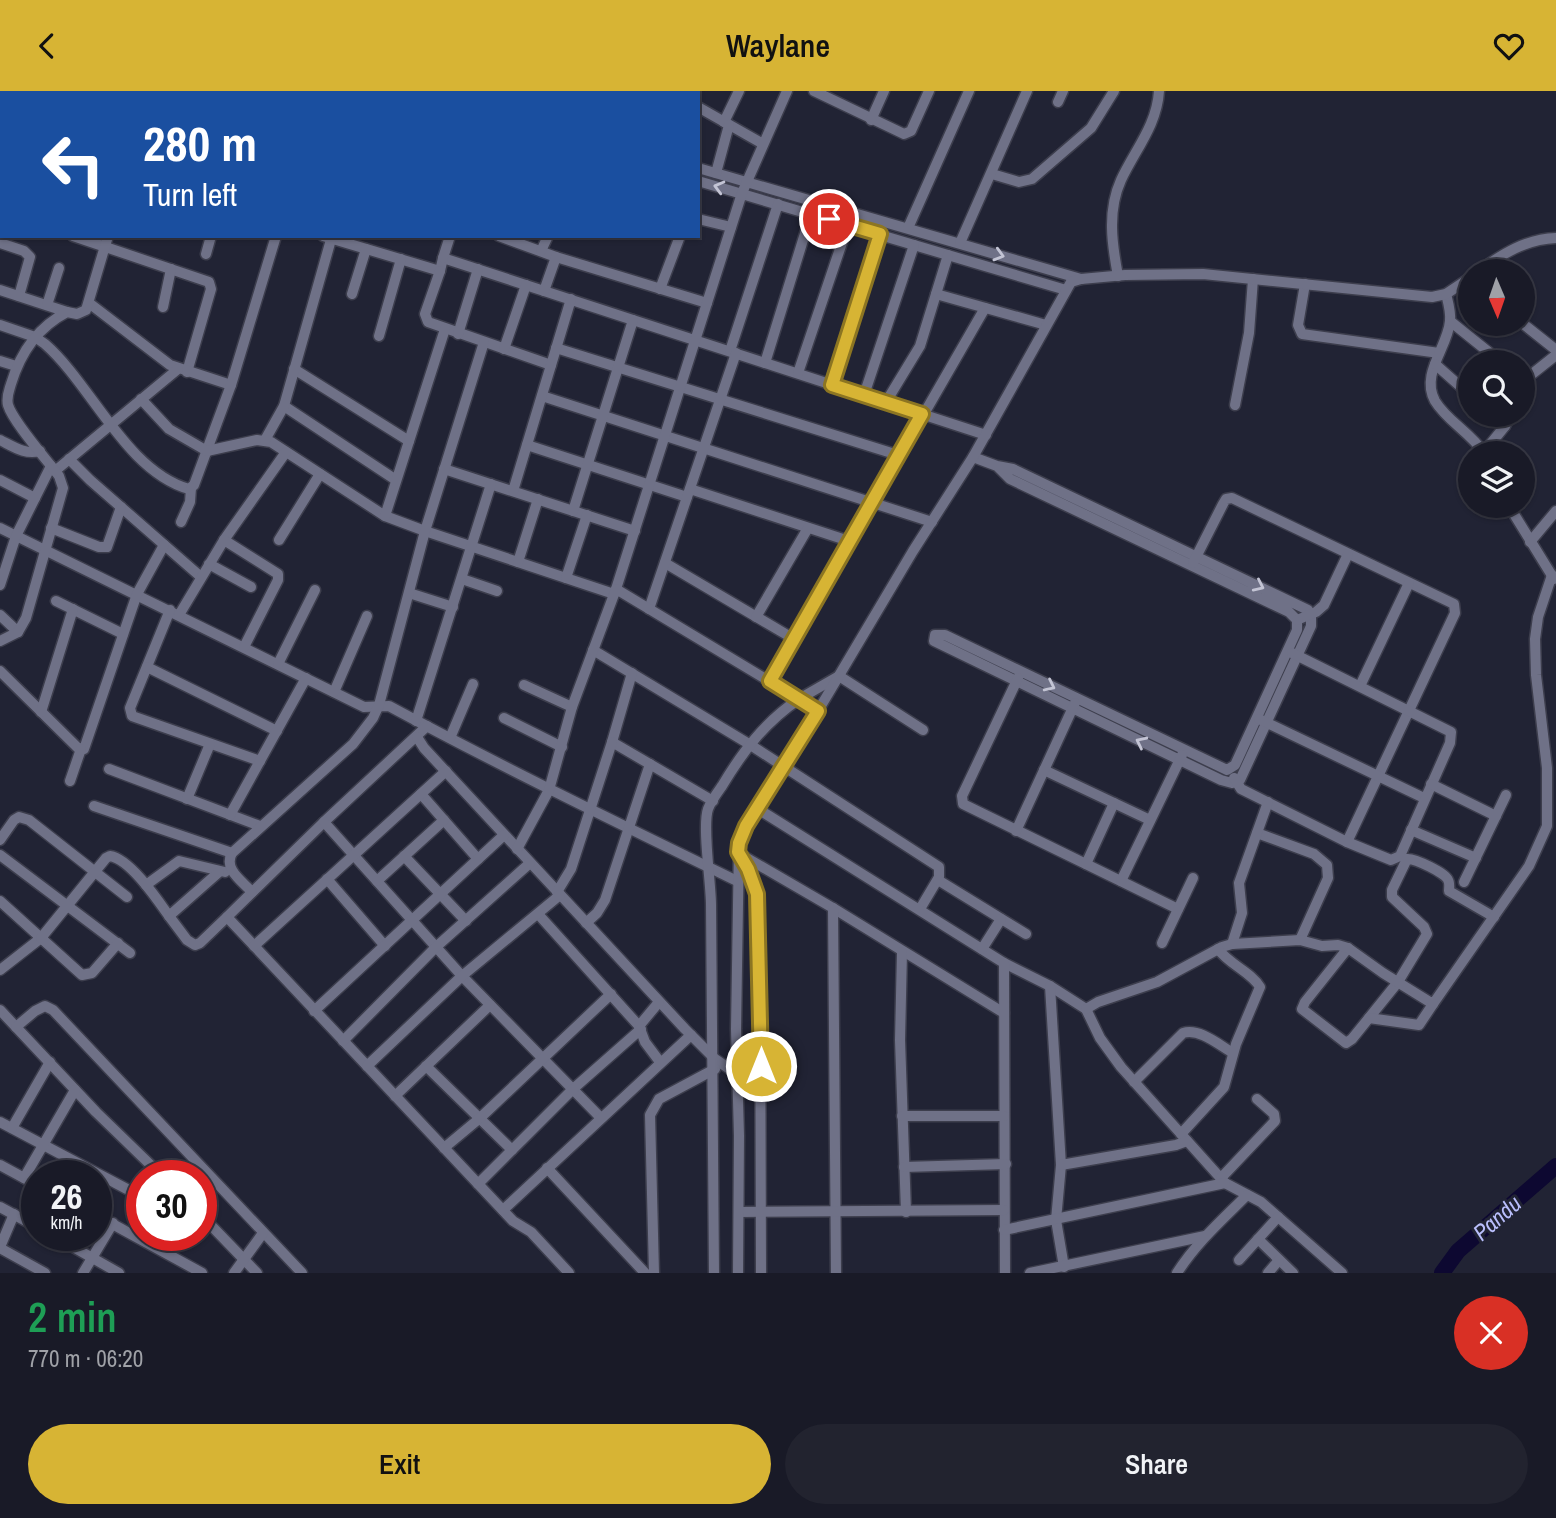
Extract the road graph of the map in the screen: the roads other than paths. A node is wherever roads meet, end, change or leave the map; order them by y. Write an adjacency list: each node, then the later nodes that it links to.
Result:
1 (739, 91): 13 (street)
2 (787, 91): 14 (street)
3 (814, 91): 10 (street)
4 (884, 91): 12 (street)
5 (929, 91): 12 (street)
6 (969, 91): 26 (street)
7 (1027, 91): 17 (street)
8 (1114, 91): 17 (street)
9 (1159, 91): 54 (street)
10 (835, 96): 12 (street)
11 (700, 110): 13 (street)
12 (871, 120)
13 (727, 123): 14 (street); 16 (street)
14 (763, 144): 18 (street)
15 (700, 169): 16 (street)
16 (716, 173): 18 (street)
17 (992, 174): 40 (street)
18 (747, 181): 20 (street); 26 (street)
19 (700, 182): 20 (street, one-way to 19)
20 (742, 193): 21 (street); 25 (street)
21 (778, 204): 22 (street); 91 (street)
22 (811, 214): 24 (street); 95 (street)
23 (700, 219): 25 (street)
24 (848, 225): 27 (street); 102 (street)
25 (731, 227): 70 (street)
26 (908, 228): 40 (street)
27 (880, 234): 41 (street); 105 (street)
28 (84, 238): 39 (street)
29 (210, 238): 44 (street)
30 (275, 238): 104 (street)
31 (329, 238): 99 (street)
32 (332, 238): 42 (street)
33 (449, 238): 47 (street)
34 (505, 238): 43 (street)
35 (547, 238): 43 (street)
36 (679, 238): 60 (street)
37 (1556, 238): 49 (street)
38 (0, 241): 67 (street)
39 (106, 242): 51 (street); 69 (street)
40 (960, 243): 55 (street, one-way to 55)
41 (914, 245): 45 (street); 107 (street)
42 (366, 249): 48 (street); 64 (street)
43 (541, 251): 46 (street)
44 (206, 254)
45 (948, 255): 62 (street); 65 (street)
46 (556, 257): 60 (street); 63 (street)
47 (443, 258): 52 (street); 53 (street)
48 (401, 259): 53 (street); 83 (street)
49 (1497, 259)
50 (59, 268): 71 (street)
51 (171, 269): 72 (street); 100 (street)
52 (478, 269): 58 (street); 81 (street)
53 (440, 271): 80 (street)
54 (1118, 276): 55 (street); 56 (street)
55 (1081, 279): 62 (street)
56 (1253, 279): 57 (street); 112 (street)
57 (1305, 284): 66 (street); 93 (street)
58 (526, 285): 63 (street); 89 (street)
59 (1458, 286): 66 (street)
60 (660, 289): 70 (street)
61 (0, 290): 67 (street)
62 (1066, 290): 78 (street)
63 (544, 291): 68 (street)
64 (352, 294)
65 (936, 294): 73 (street); 111 (street)
66 (1446, 294): 76 (street)
67 (19, 296): 71 (street)
68 (571, 299): 75 (street); 88 (street)
69 (89, 303): 74 (street); 100 (street)
70 (707, 303): 86 (street)
71 (47, 305): 74 (street)
72 (163, 307)
73 (985, 308): 78 (street); 114 (street)
74 (66, 312): 85 (street)
75 (633, 320): 86 (street); 98 (street)
76 (1450, 321): 79 (street); 93 (street)
77 (0, 325): 85 (street)
78 (1046, 325): 119 (street)
79 (1458, 327)
80 (445, 329): 81 (street); 122 (street)
81 (458, 334): 87 (street)
82 (1535, 334): 92 (street)
83 (379, 336)
84 (1470, 336): 90 (street)
85 (36, 337): 97 (street); 116 (street)
86 (695, 340): 91 (street); 106 (street)
87 (484, 342): 89 (street); 135 (street)
88 (556, 348): 96 (street); 98 (street)
89 (504, 349): 96 (street)
90 (1487, 350)
91 (733, 352): 95 (street); 110 (street)
92 (1556, 353): 101 (street)
93 (1437, 358): 103 (street); 123 (street)
94 (0, 361): 97 (street)
95 (765, 363): 102 (street)
96 (551, 365): 108 (street)
97 (16, 366): 127 (street)
98 (618, 368): 106 (street); 115 (street)
99 (294, 369): 113 (street); 122 (street)
100 (182, 370): 104 (street); 109 (street)
101 (1535, 371)
102 (799, 373): 105 (street)
103 (1458, 382)
104 (231, 385): 128 (street)
105 (832, 385): 107 (street)
106 (679, 387): 110 (street); 118 (street)
107 (864, 395): 111 (street)
108 (542, 396): 115 (street); 125 (street)
109 (142, 399): 116 (street); 128 (street)
110 (720, 400): 126 (street); 130 (street)
111 (886, 402): 114 (street)
112 (1235, 405)
113 (284, 406): 121 (street); 138 (street)
114 (922, 414): 119 (street); 130 (street)
115 (603, 415): 118 (street); 133 (street)
116 (111, 424): 132 (street); 141 (street)
117 (1504, 427): 124 (street)
118 (664, 435): 126 (street); 140 (street)
119 (986, 435): 131 (street)
120 (0, 440): 127 (street)
121 (265, 440): 128 (street); 129 (street)
122 (409, 441): 138 (street)
123 (1473, 441)
124 (1493, 441)
125 (527, 445): 133 (street); 142 (street)
126 (704, 448): 143 (street); 146 (street)
127 (40, 451): 134 (street)
128 (207, 451): 141 (street)
129 (286, 451): 136 (street); 161 (street)
130 (898, 455): 146 (street)
131 (973, 457): 154 (street); 169 (street)
132 (69, 459): 134 (street); 147 (street)
133 (587, 465): 140 (street); 148 (street)
134 (53, 468): 144 (street); 156 (street)
135 (444, 469): 139 (street); 158 (street)
136 (320, 474): 150 (street); 162 (street)
137 (0, 480): 144 (street)
138 (396, 480): 150 (street)
139 (491, 484): 142 (street); 166 (street)
140 (650, 485): 143 (street); 159 (street)
141 (191, 488): 153 (street)
142 (513, 491): 145 (street)
143 (689, 493): 157 (street); 171 (street)
144 (35, 498): 160 (street)
145 (538, 499): 148 (street); 170 (street)
146 (871, 503): 154 (street); 163 (street)
147 (121, 507): 156 (street); 165 (street)
148 (573, 511): 151 (street)
149 (1556, 511): 164 (street)
150 (385, 516): 158 (street)
151 (587, 516): 159 (street); 174 (street)
152 (1517, 518): 164 (street)
153 (181, 522)
154 (932, 522): 206 (street)
155 (0, 528): 160 (street)
156 (51, 528): 167 (street)
157 (808, 528): 163 (street); 193 (street)
158 (425, 531): 166 (street); 183 (street)
159 (635, 531): 182 (street)
160 (16, 535): 167 (street); 178 (street)
161 (224, 540): 172 (street); 199 (street)
162 (279, 540)
163 (849, 541): 197 (street)
164 (1531, 542): 175 (street)
165 (164, 545): 173 (street); 184 (street)
166 (472, 547): 170 (street); 176 (street)
167 (45, 549): 184 (street); 195 (street)
168 (1348, 554): 169 (street); 177 (street); 191 (street)
169 (1194, 561): 191 (street, one-way to 191); 194 (street)
170 (518, 562): 174 (street)
171 (665, 563): 187 (street); 193 (street)
172 (209, 564): 173 (street); 179 (street)
173 (201, 577): 189 (street)
174 (566, 578): 182 (street)
175 (1554, 578): 303 (street)
176 (462, 579): 181 (street); 186 (street)
177 (1409, 583): 212 (street); 219 (street)
178 (0, 585)
179 (251, 587)
180 (315, 590): 202 (street)
181 (497, 591)
182 (615, 591): 187 (street); 200 (street)
183 (409, 593): 186 (street); 216 (street)
184 (136, 594): 189 (street); 196 (street)
185 (56, 601): 188 (street)
186 (453, 607): 223 (street)
187 (649, 609): 209 (street)
188 (73, 610): 196 (street); 220 (street)
189 (174, 612): 199 (street); 203 (street)
190 (0, 615): 195 (street)
191 (1311, 615): 194 (street); 201 (street)
192 (367, 617): 213 (street)
193 (756, 617): 197 (street)
194 (1297, 620): 201 (street)
195 (18, 632): 198 (street)
196 (123, 634): 233 (street)
197 (794, 639): 209 (street)
198 (0, 641)
199 (244, 647): 202 (street)
200 (593, 650): 205 (street); 217 (street)
201 (1293, 653): 212 (street); 222 (street)
202 (278, 664): 208 (street)
203 (147, 667): 226 (street); 230 (street)
204 (0, 671): 220 (street)
205 (632, 673): 229 (street); 231 (street)
206 (839, 676): 214 (street); 218 (street); 225 (street)
207 (1019, 677): 207 (street); 215 (street); 265 (street)
208 (306, 678): 213 (street); 226 (street)
209 (770, 681): 214 (street)
210 (473, 684): 228 (street)
211 (524, 685): 217 (street)
212 (1360, 686): 219 (street)
213 (334, 692): 216 (street)
214 (799, 699): 218 (street); 231 (street)
215 (1074, 704): 234 (street); 240 (street)
216 (379, 705): 223 (street); 262 (street)
217 (572, 707): 232 (street)
218 (818, 711): 237 (street)
219 (1409, 711): 242 (street); 245 (street)
220 (41, 712): 233 (street)
221 (504, 718): 232 (street)
222 (1261, 720): 239 (street); 242 (street); 244 (street)
223 (416, 721): 224 (street)
224 (427, 726): 227 (street); 228 (street)
225 (923, 730)
226 (277, 731): 235 (street)
227 (417, 737): 241 (street); 261 (street)
228 (450, 738): 246 (street)
229 (612, 742): 236 (street); 255 (street)
230 (209, 744): 235 (street); 250 (street)
231 (749, 744): 237 (street); 251 (street)
232 (562, 747): 246 (street)
233 (81, 749): 243 (street)
234 (1182, 755): 239 (street); 244 (street); 260 (street)
235 (260, 761): 257 (street)
236 (650, 764): 251 (street); 263 (street)
237 (784, 768): 256 (street); 285 (street)
238 (109, 769): 250 (street)
239 (1232, 769): 244 (street)
240 (1044, 770): 253 (street); 265 (street)
241 (446, 771): 247 (street); 267 (street)
242 (1377, 776): 249 (street); 269 (street)
243 (70, 781)
244 (1235, 782): 252 (street)
245 (1431, 784): 249 (street); 258 (street)
246 (549, 790): 255 (street); 270 (street)
247 (421, 794): 259 (street); 274 (street)
248 (1506, 795): 258 (street)
249 (1424, 797): 264 (street)
250 (187, 799): 257 (street)
251 (713, 801): 280 (street)
252 (1268, 802): 266 (street); 269 (street)
253 (1114, 803): 260 (street); 279 (street)
254 (94, 806): 272 (street)
255 (590, 808): 263 (street); 292 (street)
256 (758, 809): 271 (street); 298 (street)
257 (230, 815): 262 (street)
258 (1496, 816): 276 (street)
259 (444, 820): 275 (street); 277 (street)
260 (1150, 820): 288 (street)
261 (324, 822): 274 (street); 291 (street)
262 (260, 826): 272 (street)
263 (629, 827): 280 (street); 307 (street)
264 (1411, 829): 269 (street); 276 (street)
265 (1016, 831): 279 (street)
266 (1257, 833): 312 (street); 315 (street)
267 (505, 835): 270 (street); 277 (street)
268 (0, 840): 282 (street)
269 (1347, 842)
270 (517, 849): 278 (street)
271 (738, 852): 287 (street); 297 (street); 381 (street)
272 (232, 853): 281 (street)
273 (0, 855): 296 (street)
274 (354, 855): 284 (street); 286 (street)
275 (404, 856): 286 (street); 293 (street)
276 (1476, 858): 289 (street)
277 (478, 859): 293 (street)
278 (530, 863): 292 (street); 306 (street)
279 (1086, 864): 288 (street)
280 (709, 867): 287 (street); 309 (street)
281 (225, 870): 290 (street); 291 (street); 301 (street)
282 (96, 872): 290 (street); 294 (street); 296 (street)
283 (1194, 878): 299 (street)
284 (327, 879): 316 (street); 317 (street)
285 (937, 880): 298 (street); 304 (street)
286 (377, 881): 305 (street)
287 (737, 881): 308 (street)
288 (1121, 881): 299 (street)
289 (1464, 883)
290 (146, 885): 301 (street)
291 (252, 892): 302 (street)
292 (559, 894): 300 (street); 307 (street)
293 (442, 895): 305 (street); 306 (street)
294 (127, 897)
295 (0, 901): 311 (street)
296 (68, 907): 311 (street); 313 (street)
297 (833, 908): 322 (street); 382 (street)
298 (920, 909): 320 (street)
299 (1178, 909): 314 (street)
300 (538, 914): 326 (street); 329 (street)
301 (169, 916): 302 (street)
302 (227, 917): 316 (street)
303 (1494, 917): 327 (street); 331 (street)
304 (1002, 919): 310 (street); 320 (street)
305 (413, 921): 317 (street); 318 (street)
306 (466, 921): 318 (street)
307 (586, 923): 330 (street)
308 (737, 933): 309 (street); 349 (street)
309 (712, 934): 346 (street)
310 (1026, 934)
311 (41, 939): 313 (street); 325 (street)
312 (1300, 940): 315 (street); 319 (street)
313 (118, 943): 323 (street)
314 (1162, 943)
315 (1232, 944): 321 (street)
316 (254, 946): 335 (street)
317 (385, 946): 335 (street)
318 (436, 947): 326 (street); 341 (street)
319 (1348, 948): 327 (street); 337 (street)
320 (982, 949): 324 (street)
321 (1218, 949): 333 (street); 342 (street)
322 (902, 951): 336 (street); 355 (street)
323 (130, 953)
324 (1004, 963): 328 (street); 336 (street)
325 (0, 970)
326 (462, 976): 332 (street); 347 (street)
327 (1398, 982): 331 (street); 337 (street)
328 (1050, 986): 333 (street); 368 (street)
329 (611, 994): 339 (street); 343 (street)
330 (659, 1002): 339 (street); 340 (street)
331 (1433, 1004): 337 (street)
332 (490, 1005): 343 (street); 348 (street)
333 (1086, 1009): 350 (street)
334 (0, 1010): 338 (street)
335 (314, 1011): 341 (street)
336 (1004, 1013): 356 (street)
337 (1369, 1018)
338 (16, 1027): 344 (street); 392 (street)
339 (640, 1028): 345 (street); 351 (street)
340 (691, 1035): 345 (street); 346 (street)
341 (343, 1041): 347 (street)
342 (1233, 1053): 350 (street); 361 (street)
343 (542, 1059): 351 (street); 358 (street)
344 (50, 1062): 352 (street); 360 (street)
345 (660, 1062): 357 (street)
346 (715, 1064): 349 (street); 412 (street); 413 (street)
347 (367, 1066): 353 (street)
348 (426, 1066): 353 (street); 358 (street)
349 (737, 1073): 380 (street)
350 (1135, 1082): 361 (street)
351 (573, 1089): 357 (street); 364 (street)
352 (75, 1090): 362 (street); 366 (street)
353 (395, 1096): 363 (street)
354 (1257, 1099): 373 (street)
355 (902, 1116): 356 (street); 370 (street)
356 (1004, 1116): 367 (street)
357 (600, 1117): 371 (street)
358 (480, 1118): 363 (street); 364 (street)
359 (0, 1122): 360 (street)
360 (12, 1128): 362 (street)
361 (1184, 1138): 368 (street); 373 (street)
362 (43, 1145): 365 (street); 375 (street)
363 (444, 1148): 374 (street)
364 (512, 1150): 374 (street)
365 (34, 1160)
366 (146, 1160)
367 (1006, 1164): 370 (street); 379 (street)
368 (1061, 1164): 387 (street)
369 (0, 1165): 372 (street)
370 (904, 1167): 383 (street)
371 (547, 1168): 378 (street); 411 (street)
372 (21, 1176)
373 (1223, 1180): 376 (street); 387 (street)
374 (478, 1184): 378 (street)
375 (126, 1189)
376 (1247, 1195): 386 (street); 393 (street)
377 (0, 1207): 384 (street)
378 (503, 1209): 410 (street)
379 (1004, 1210): 383 (street); 390 (street)
380 (739, 1212): 381 (street); 414 (street)
381 (761, 1212): 382 (street); 415 (street)
382 (835, 1212): 383 (street); 416 (street)
383 (906, 1212)
384 (14, 1213): 385 (street); 395 (street)
385 (21, 1217)
386 (1278, 1217): 394 (street); 422 (street)
387 (1056, 1220): 390 (street); 402 (street)
388 (113, 1223): 389 (street); 398 (street)
389 (126, 1229)
390 (1004, 1230): 417 (street)
391 (217, 1231): 399 (street)
392 (263, 1233): 399 (street); 409 (street)
393 (1205, 1236): 402 (street); 419 (street)
394 (1258, 1239): 400 (street); 401 (street)
395 (0, 1248): 403 (street)
396 (79, 1251): 398 (street)
397 (168, 1251): 406 (street)
398 (91, 1258): 404 (street); 405 (street)
399 (244, 1259): 407 (street); 408 (street)
400 (1239, 1260)
401 (1279, 1260): 420 (street); 421 (street)
402 (1065, 1267): 418 (street)
403 (45, 1273)
404 (83, 1273)
405 (119, 1273)
406 (202, 1273)
407 (234, 1273)
408 (257, 1273)
409 (302, 1273)
410 (569, 1273)
411 (645, 1273)
412 (654, 1273)
413 (714, 1273)
414 (738, 1273)
415 (761, 1273)
416 (836, 1273)
417 (1005, 1273)
418 (1030, 1273)
419 (1177, 1273)
420 (1268, 1273)
421 (1293, 1273)
422 (1342, 1273)

